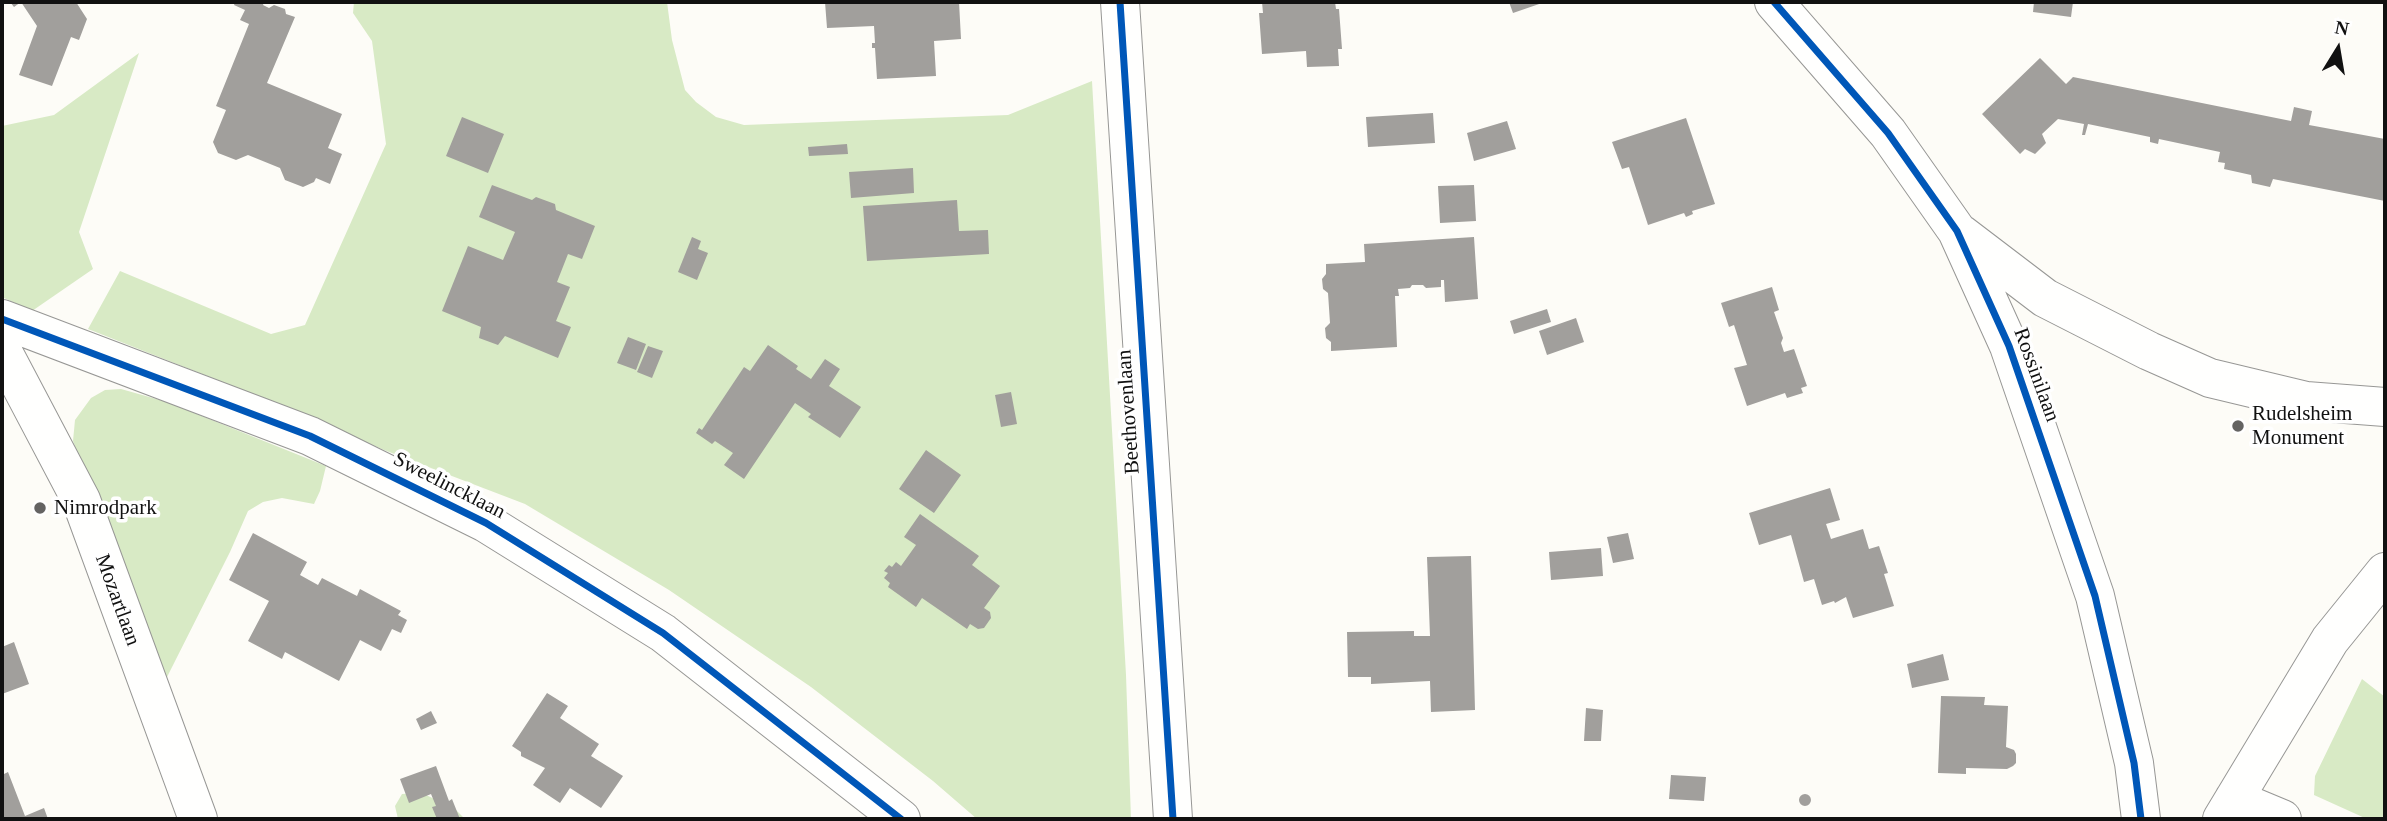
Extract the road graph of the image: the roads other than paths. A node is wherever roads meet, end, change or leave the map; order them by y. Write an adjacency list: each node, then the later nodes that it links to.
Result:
1 (1120, 2): 11 (street, Beethovenlaan)
2 (1774, 2): 3 (street, Rossinilaan)
3 (1957, 231): 6 (street, Rossinilaan); 12 (street, Rossinilaan)
4 (2, 319): 10 (street, Sweelincklaan)
5 (2, 350): 9 (street, Mozartlaan)
6 (2385, 407)
7 (2385, 572): 8 (street)
8 (2228, 809): 13 (street)
9 (198, 819)
10 (901, 819)
11 (1173, 819)
12 (2141, 819)
13 (2282, 819)

